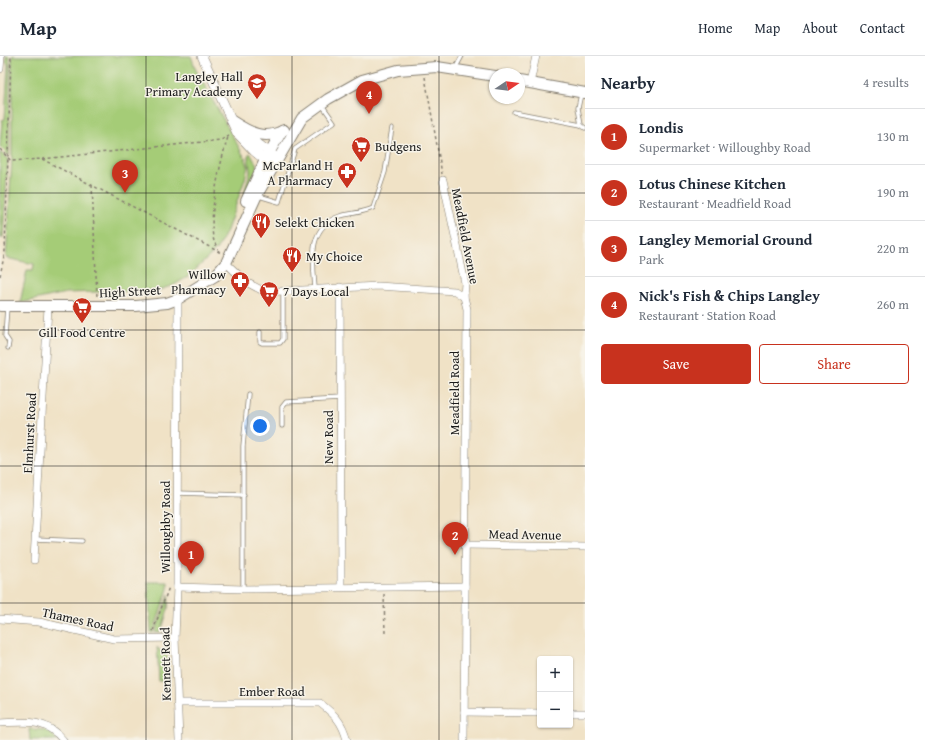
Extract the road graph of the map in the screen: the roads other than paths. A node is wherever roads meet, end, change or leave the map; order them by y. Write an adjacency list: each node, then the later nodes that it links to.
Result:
1 (0, 56): 5 (street)
2 (202, 56): 14 (street)
3 (462, 56): 6 (lane)
4 (536, 56): 9 (street)
5 (0, 69)
6 (455, 69): 7 (main road); 11 (main road)
7 (489, 75)
8 (525, 82): 9 (main road)
9 (530, 83): 10 (main road)
10 (583, 93): 15 (lane)
11 (321, 104): 13 (main road); 20 (lane)
12 (514, 112): 15 (lane)
13 (302, 118): 17 (main road); 18 (main road)
14 (232, 121): 17 (main road); 18 (street); 18 (street)
15 (583, 126)
16 (392, 128): 24 (lane)
17 (282, 131): 18 (main road)
18 (271, 157): 20 (main road, High Street); 21 (main road, High Street)
19 (443, 180): 26 (street, Meadfield Avenue)
20 (257, 195): 21 (main road, High Street)
21 (236, 244): 22 (main road, High Street)
22 (227, 260): 25 (street); 27 (main road, High Street)
23 (340, 287): 24 (street); 26 (street); 33 (street, New Road)
24 (315, 288): 25 (street)
25 (283, 290): 30 (lane)
26 (464, 297): 39 (street, Meadfield Road)
27 (178, 299): 29 (main road, High Street); 35 (street, Willoughby Road)
28 (3, 306): 29 (main road, High Street); 31 (lane)
29 (48, 307): 37 (street, Elmhurst Road)
30 (260, 332)
31 (8, 348)
32 (248, 394): 36 (lane)
33 (340, 399): 34 (lane); 44 (street, New Road)
34 (282, 426)
35 (177, 493): 36 (lane); 43 (street, Willoughby Road)
36 (244, 495): 45 (lane)
37 (34, 538): 38 (lane); 41 (street, Elmhurst Road)
38 (82, 541)
39 (465, 545): 40 (street, Mead Avenue); 42 (street, Meadfield Road)
40 (585, 547)
41 (34, 560)
42 (465, 586): 44 (street, Willoughby Road); 49 (street, Meadfield Road)
43 (177, 587): 45 (street, Willoughby Road); 47 (street, Kennett Road)
44 (341, 587): 45 (street, Willoughby Road)
45 (243, 589)
46 (0, 619): 47 (street, Thames Road)
47 (175, 638): 48 (street, Kennett Road)
48 (177, 703): 55 (street, Kennett Road); 56 (street, Ember Road)
49 (464, 712): 50 (street); 57 (street, Meadfield Road)
50 (537, 713)
51 (573, 713): 52 (street)
52 (585, 713)
53 (0, 723): 54 (street)
54 (63, 740)
55 (179, 740)
56 (347, 740)
57 (464, 740)

